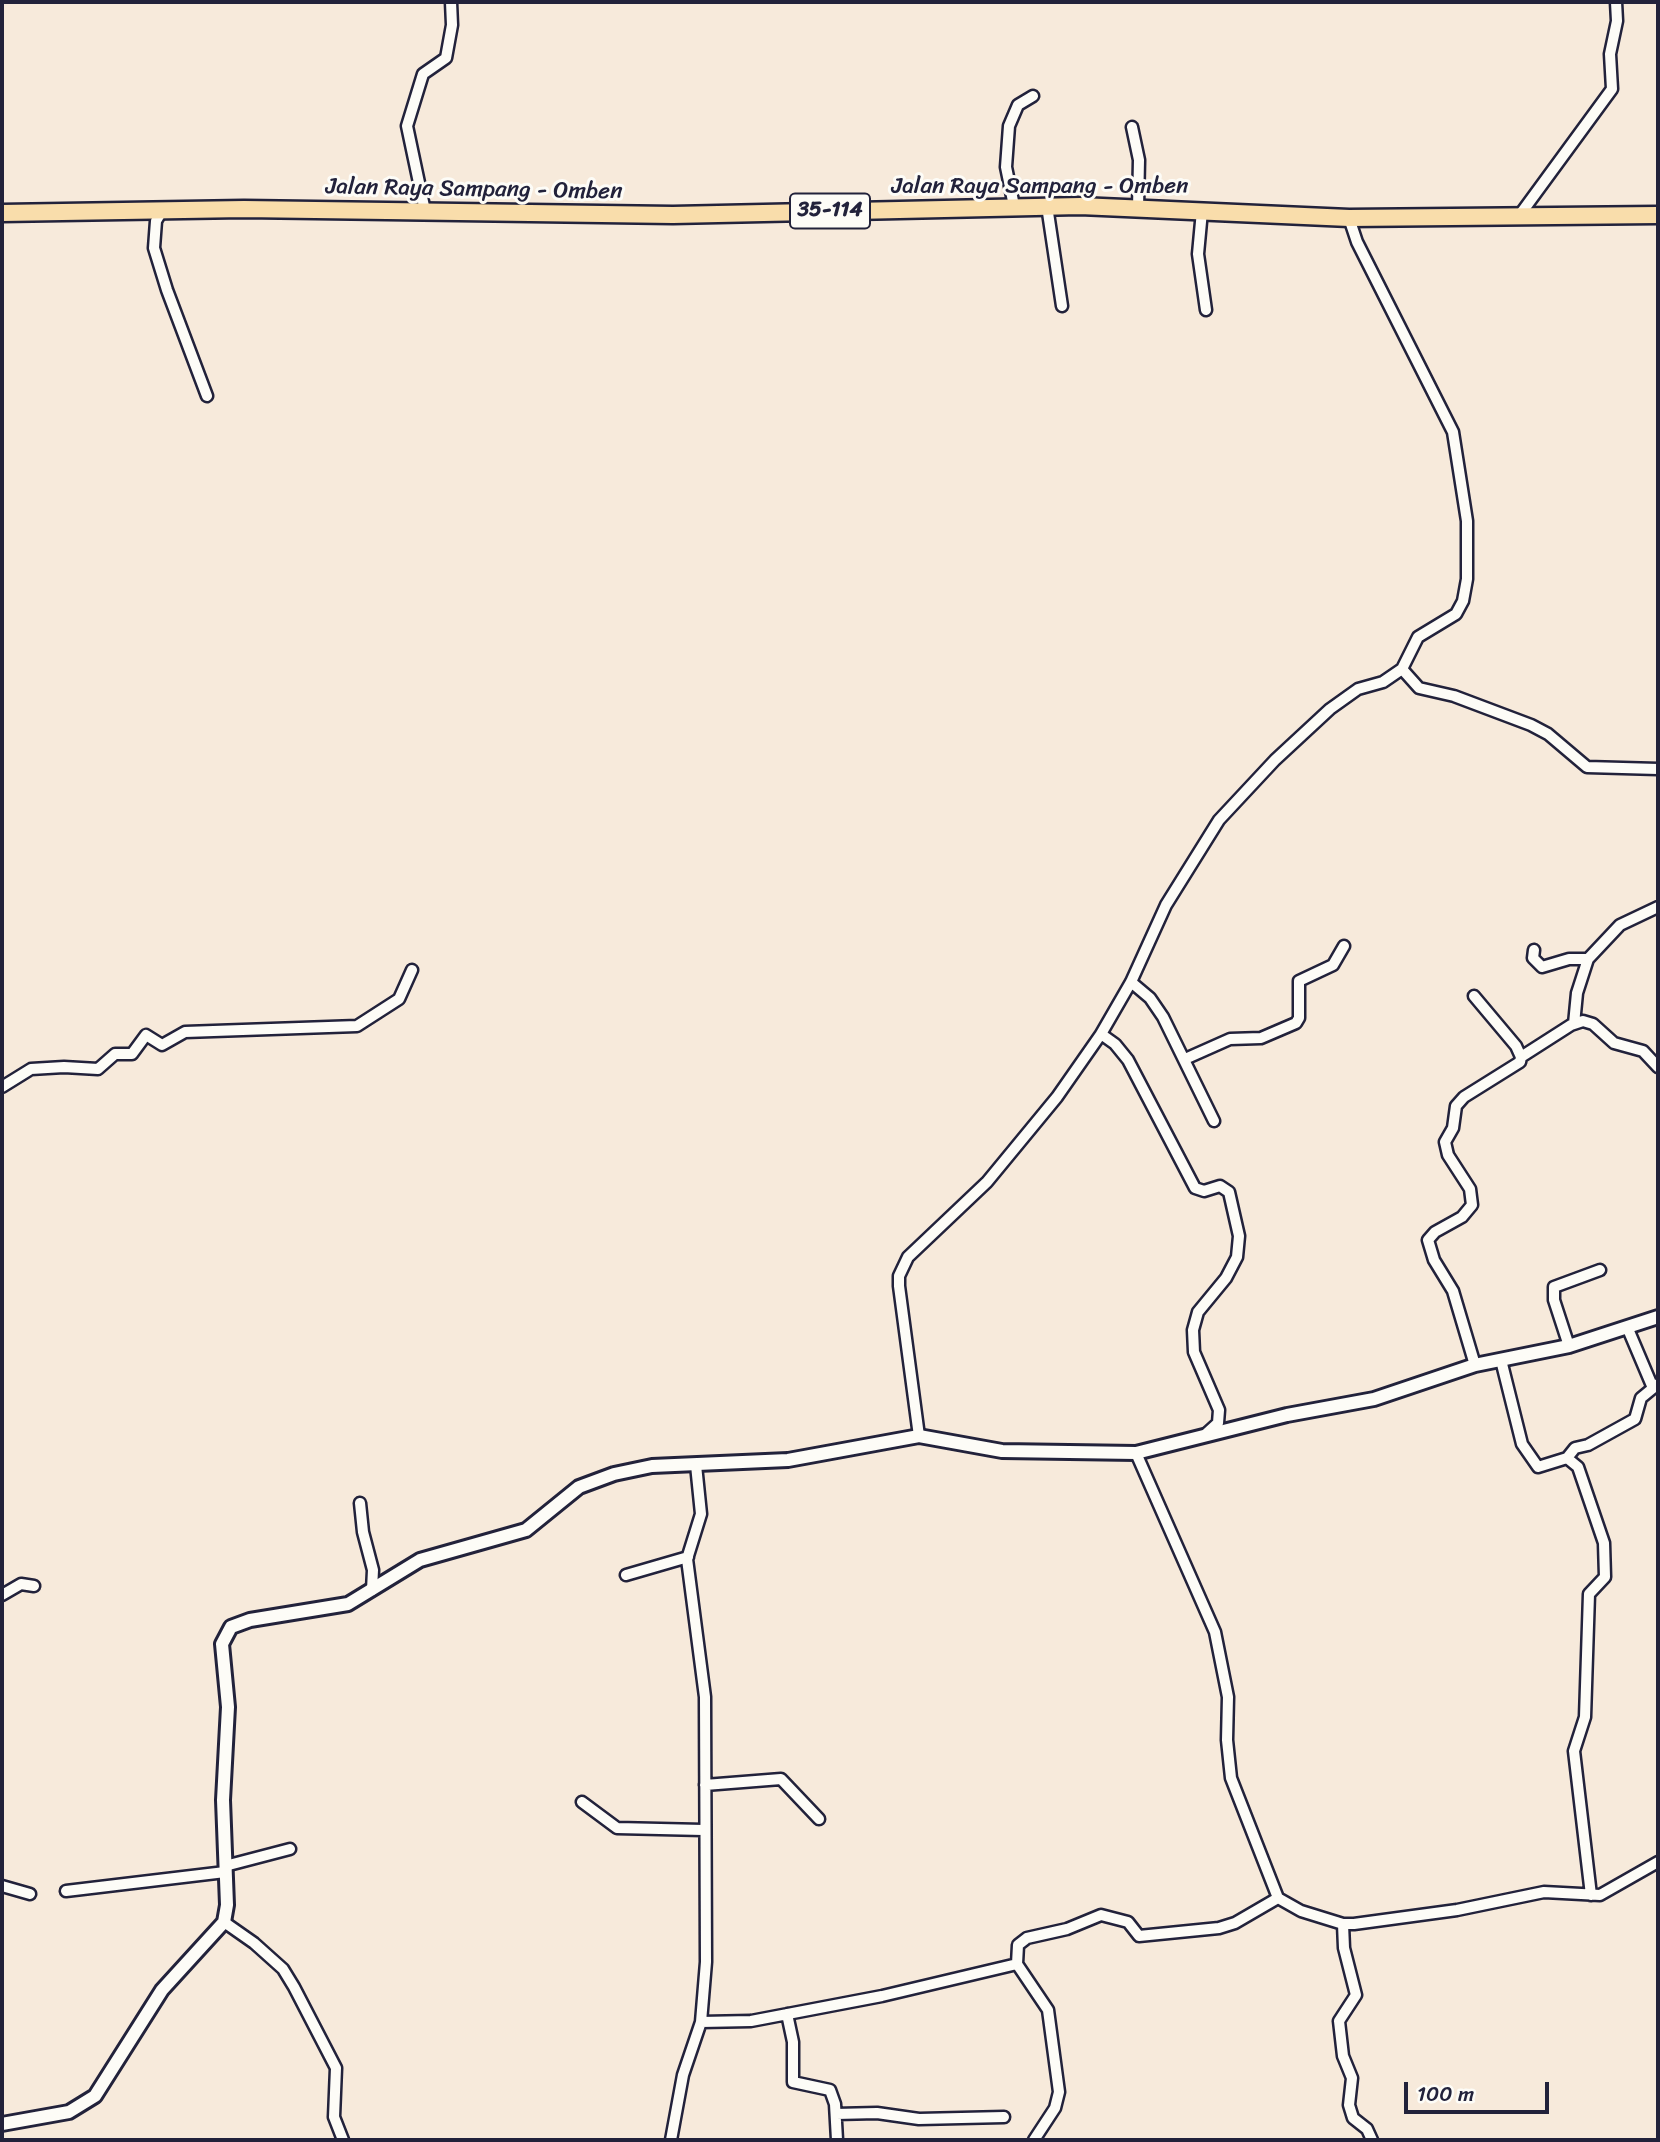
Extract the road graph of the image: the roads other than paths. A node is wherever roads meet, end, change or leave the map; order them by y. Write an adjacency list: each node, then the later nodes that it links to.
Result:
1 (451, 2): 9 (street)
2 (1616, 2): 13 (street)
3 (1033, 96): 5 (street)
4 (1132, 127): 7 (street)
5 (1014, 206): 6 (main road, Jalan Raya Sampang - Omben / 35-114); 9 (main road, Jalan Raya Sampang - Omben / 35-114)
6 (1047, 206): 7 (main road, Jalan Raya Sampang - Omben / 35-114); 15 (street)
7 (1138, 208): 10 (main road, Jalan Raya Sampang - Omben / 35-114)
8 (162, 211): 9 (main road, Jalan Raya Sampang - Omben / 35-114); 11 (main road, Jalan Raya Sampang - Omben / 35-114); 17 (street)
9 (425, 211)
10 (1202, 211): 14 (main road, Jalan Raya Sampang - Omben / 35-114); 16 (street)
11 (2, 213)
12 (1658, 215): 13 (main road, Jalan Raya Sampang - Omben / 35-114)
13 (1519, 216): 14 (main road, Jalan Raya Sampang - Omben / 35-114)
14 (1349, 218): 18 (street)
15 (1062, 306)
16 (1206, 310)
17 (207, 396)
18 (1402, 670): 19 (street); 25 (street)
19 (1658, 769)
20 (1658, 907): 23 (street)
21 (1344, 946): 30 (street)
22 (1534, 950): 23 (street)
23 (1588, 959): 27 (street)
24 (412, 970): 32 (street)
25 (1131, 982): 28 (street); 30 (street)
26 (1474, 996): 29 (street)
27 (1574, 1024): 29 (street); 31 (street)
28 (1101, 1034): 41 (street); 42 (street)
29 (1521, 1057): 39 (street)
30 (1185, 1059): 33 (street)
31 (1658, 1067)
32 (2, 1087)
33 (1214, 1121)
34 (1600, 1270): 37 (street)
35 (1658, 1317): 36 (street)
36 (1628, 1329): 37 (street); 40 (street)
37 (1569, 1346): 38 (street)
38 (1501, 1360): 39 (street); 44 (street)
39 (1475, 1365): 41 (street)
40 (1656, 1386): 44 (street)
41 (1207, 1433): 43 (street)
42 (919, 1436): 43 (street); 45 (street)
43 (1136, 1453): 63 (street)
44 (1567, 1458): 62 (street)
45 (696, 1465): 47 (street); 50 (street)
46 (360, 1503): 50 (street)
47 (688, 1557): 48 (street); 52 (street)
48 (626, 1575)
49 (34, 1586): 51 (street)
50 (372, 1590): 58 (street)
51 (2, 1595)
52 (705, 1785): 54 (street); 55 (street)
53 (582, 1802): 55 (street)
54 (819, 1819)
55 (704, 1830): 68 (street)
56 (290, 1849): 58 (street)
57 (1658, 1862): 62 (street)
58 (225, 1869): 60 (street); 64 (street)
59 (2, 1886): 61 (street)
60 (66, 1891)
61 (30, 1894)
62 (1591, 1895): 65 (street)
63 (1278, 1898): 65 (street); 66 (street)
64 (224, 1922): 71 (street); 72 (street)
65 (1343, 1924): 76 (street)
66 (1017, 1965): 67 (street); 75 (street)
67 (787, 2014): 68 (street); 69 (street)
68 (701, 2022): 73 (street)
69 (836, 2114): 70 (street); 74 (street)
70 (1004, 2117)
71 (2, 2124)
72 (343, 2140)
73 (671, 2140)
74 (837, 2140)
75 (1034, 2140)
76 (1372, 2140)

